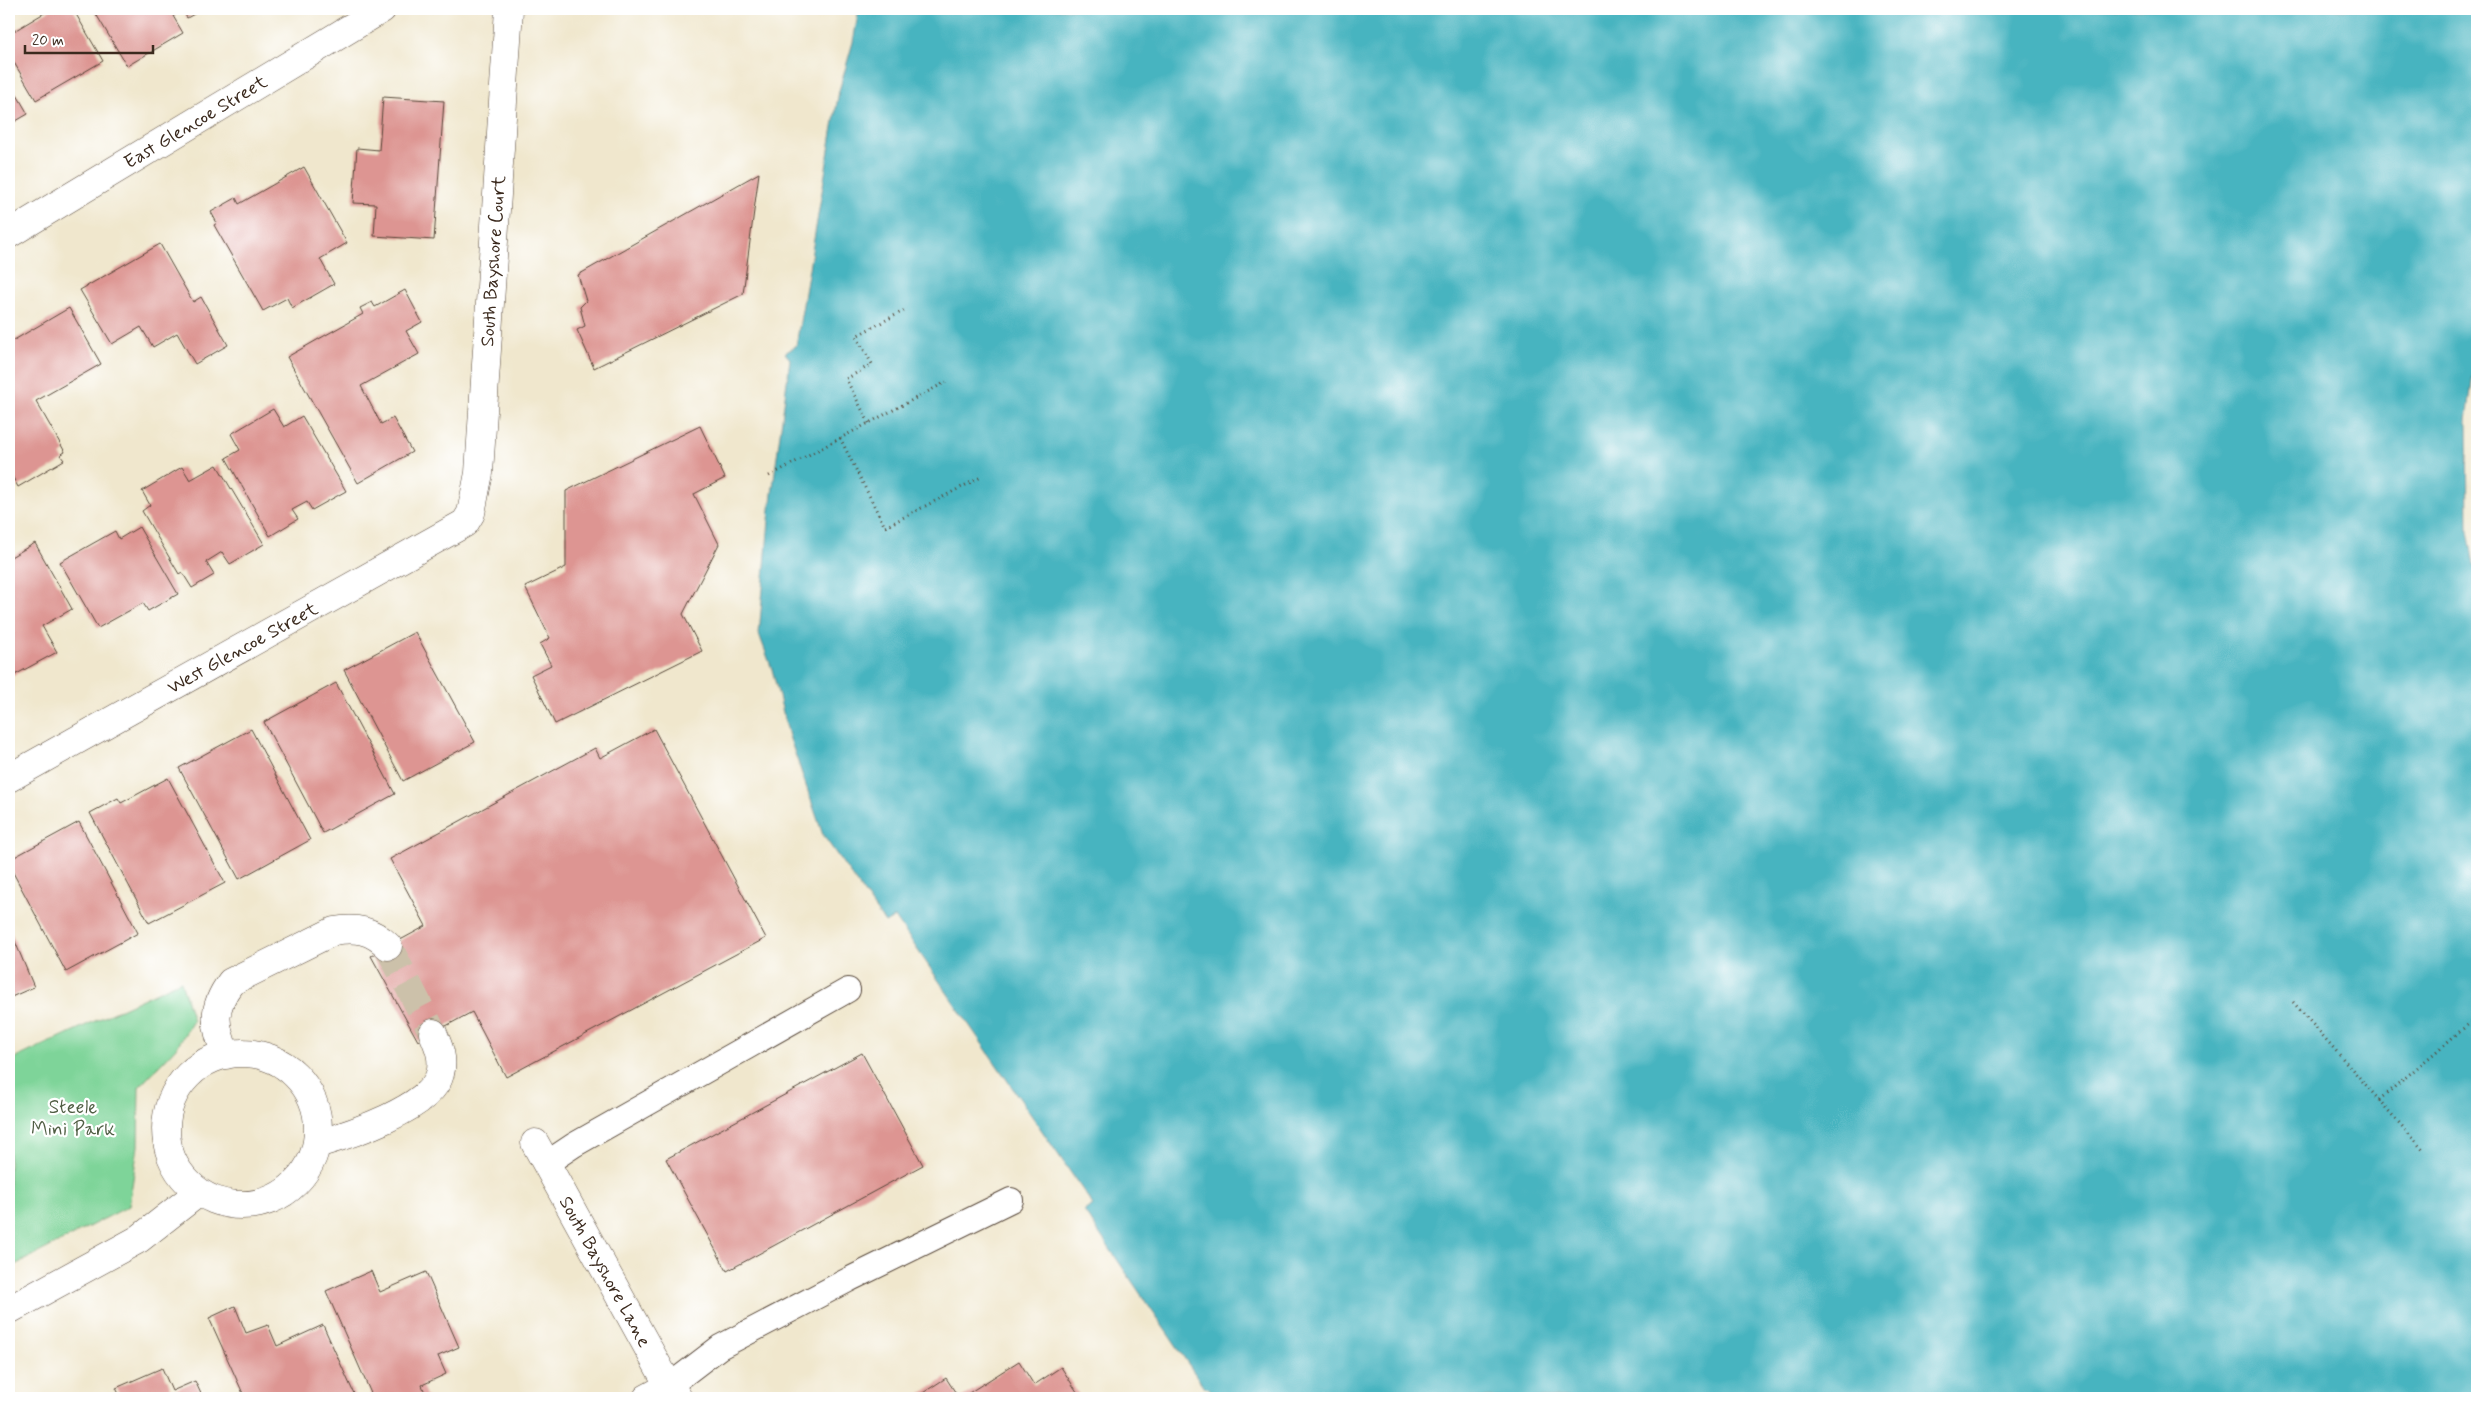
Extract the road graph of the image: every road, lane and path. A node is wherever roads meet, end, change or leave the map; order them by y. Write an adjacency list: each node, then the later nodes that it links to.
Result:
1 (382, 9): 3 (street, East Glencoe Street)
2 (509, 9): 10 (street, South Bayshore Court)
3 (9, 234)
4 (907, 309): 6 (path)
5 (946, 382): 6 (path)
6 (869, 423): 7 (path)
7 (840, 438): 8 (path); 9 (path)
8 (769, 476)
9 (981, 477)
10 (471, 513): 11 (street, West Glencoe Street)
11 (9, 778)
12 (388, 946): 17 (street)
13 (848, 990): 21 (lane)
14 (2292, 1002): 18 (path)
15 (2477, 1017): 18 (path)
16 (433, 1033): 19 (street)
17 (226, 1055): 19 (street); 22 (street)
18 (2379, 1100): 20 (path)
19 (317, 1144): 22 (street)
20 (2423, 1150)
21 (541, 1153): 25 (street, South Bayshore Lane)
22 (199, 1192): 24 (street)
23 (1011, 1200): 25 (lane)
24 (9, 1310)
25 (664, 1394)

